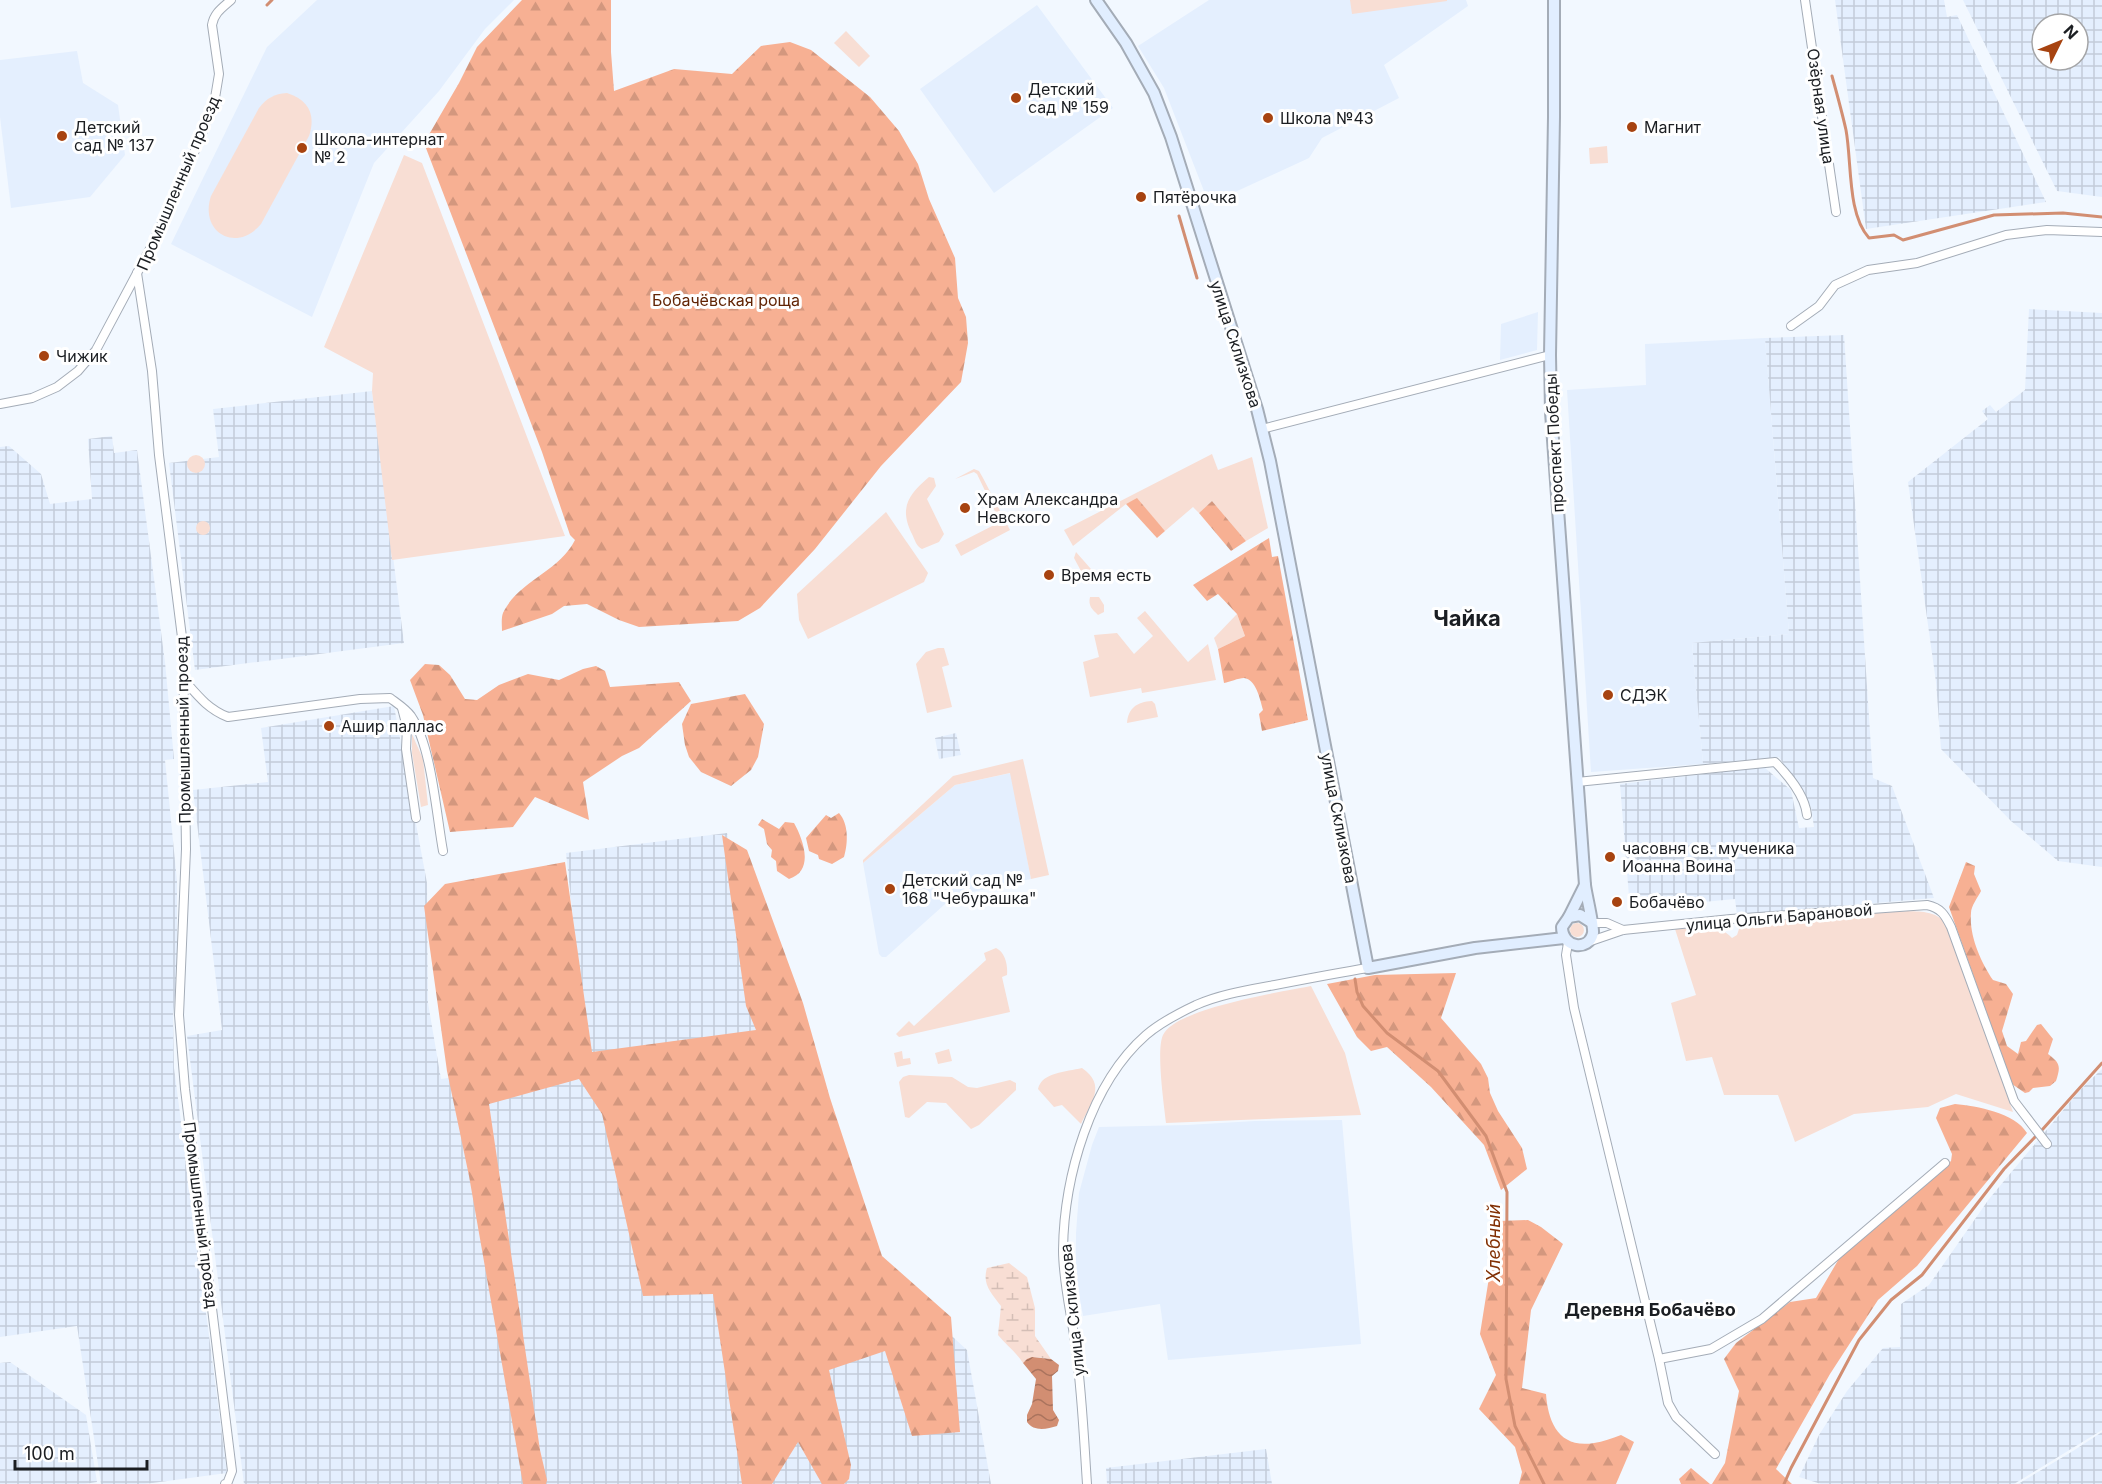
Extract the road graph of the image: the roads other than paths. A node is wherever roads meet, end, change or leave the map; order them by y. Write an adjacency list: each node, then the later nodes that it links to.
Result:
1 (231, 0): 7 (street, Промышленный проезд)
2 (1096, 0): 11 (street, улица Склизкова)
3 (1554, 0): 9 (street, проспект Победы)
4 (1805, 0): 5 (street, Озёрная улица)
5 (1836, 212)
6 (2102, 232): 8 (street)
7 (137, 273): 10 (street); 12 (street, Промышленный проезд)
8 (1791, 326)
9 (1550, 355): 11 (street); 14 (street, проспект Победы)
10 (0, 405)
11 (1262, 429): 25 (street, улица Склизкова)
12 (184, 680): 13 (street); 30 (street, Промышленный проезд)
13 (402, 706): 16 (street); 17 (street)
14 (1577, 782): 15 (street); 18 (street, проспект Победы)
15 (1807, 815)
16 (416, 818)
17 (443, 850)
18 (1585, 885): 19 (street); 20 (street, проспект Победы)
19 (1567, 918): 20 (street); 22 (street); 23 (street)
20 (1591, 923): 21 (street, улица Ольги Барановой); 24 (street, проспект Победы)
21 (1623, 930): 24 (street, улица Ольги Барановой); 26 (street, улица Ольги Барановой)
22 (1566, 940): 23 (street); 24 (street); 28 (street)
23 (1533, 941): 25 (street)
24 (1586, 943)
25 (1368, 968): 31 (street, улица Склизкова)
26 (2047, 1144)
27 (1945, 1163): 28 (street)
28 (1659, 1359): 29 (street)
29 (1715, 1454)
30 (226, 1484)
31 (1087, 1484)

